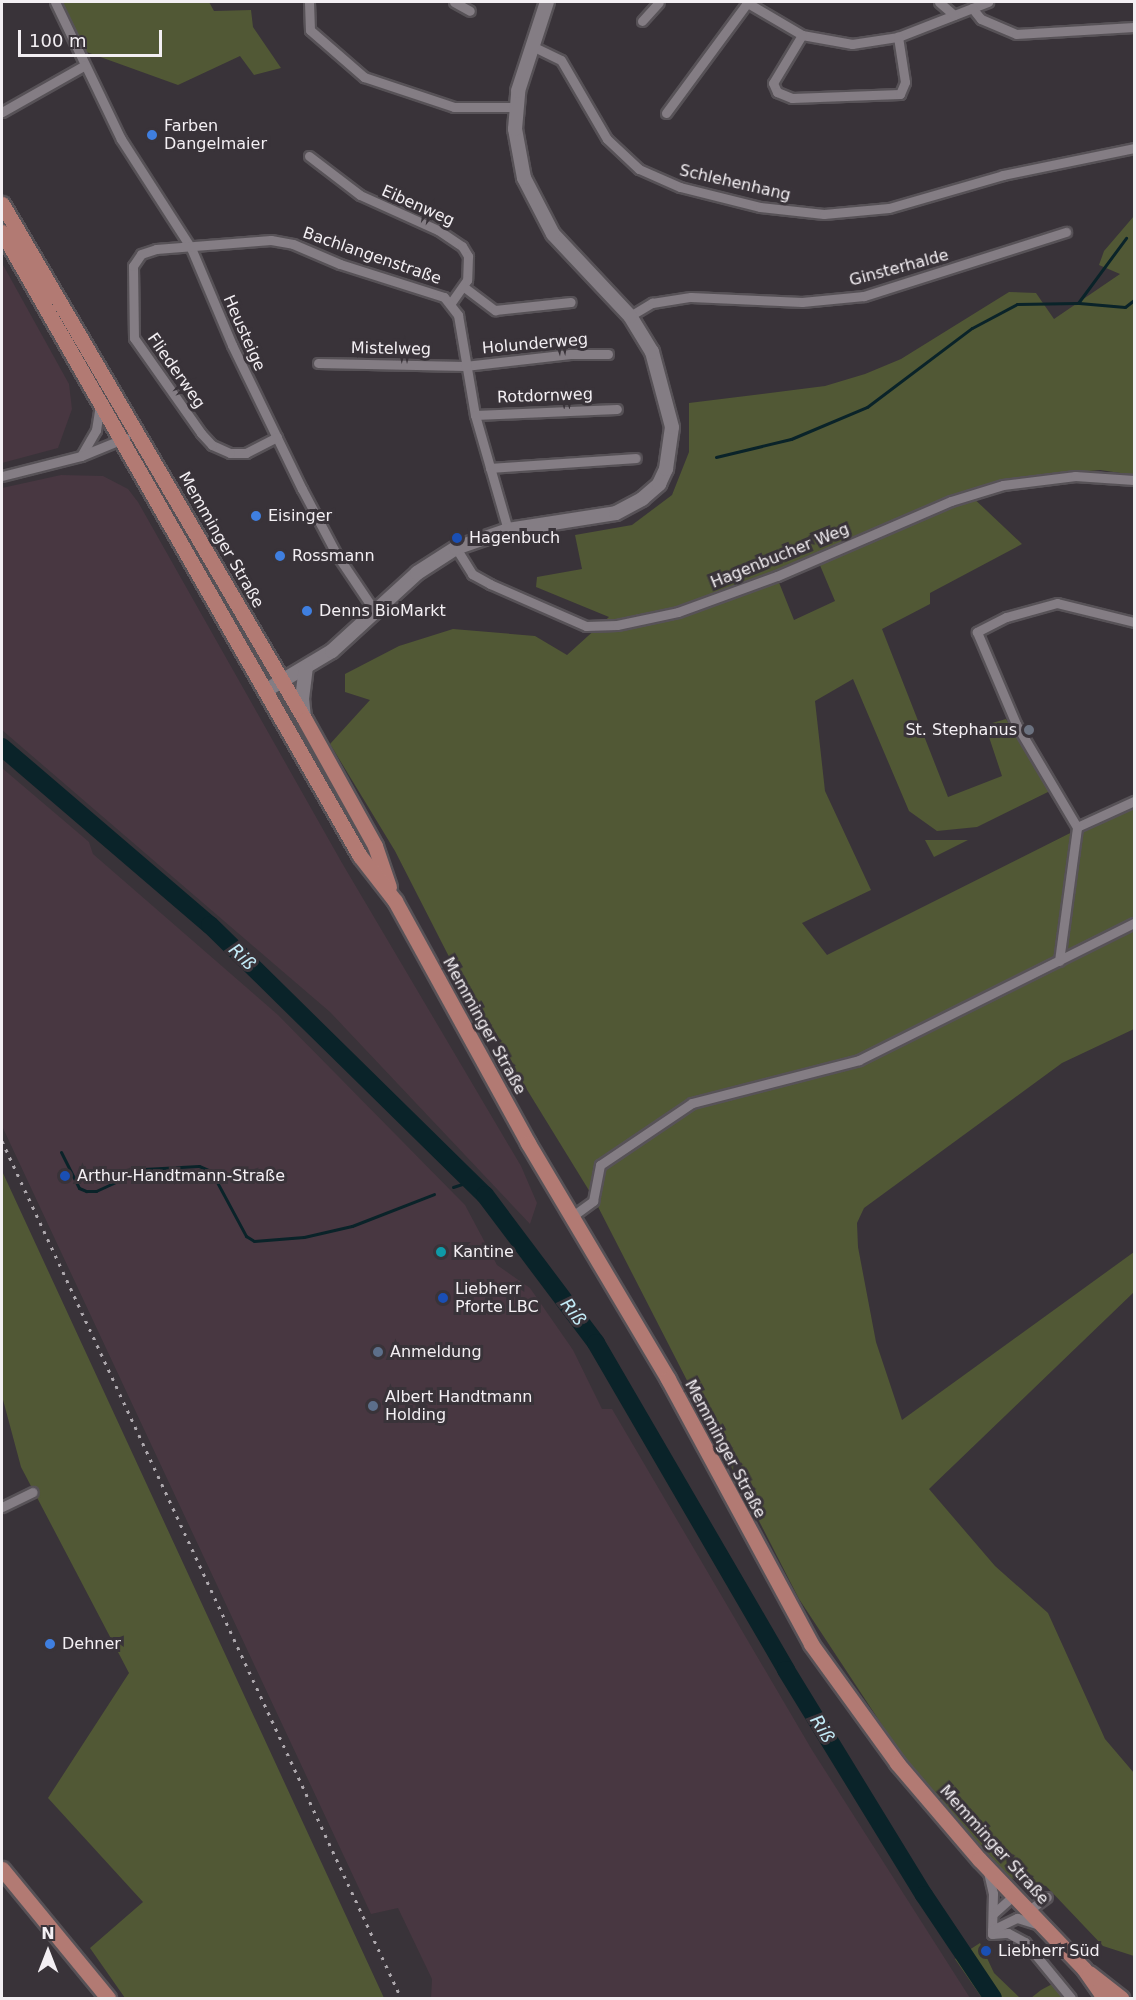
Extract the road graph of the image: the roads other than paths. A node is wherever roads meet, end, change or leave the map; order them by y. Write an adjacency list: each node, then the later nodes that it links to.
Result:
1 (55, 2): 17 (street, Heusteige)
2 (309, 2): 18 (street)
3 (454, 2): 10 (street)
4 (547, 2): 16 (street)
5 (659, 2): 12 (street)
6 (747, 2): 14 (street); 20 (street)
7 (939, 2): 11 (street)
8 (988, 2): 9 (street)
9 (972, 8): 11 (street); 13 (street)
10 (470, 10)
11 (954, 15): 15 (street)
12 (642, 21)
13 (1134, 27)
14 (802, 35): 15 (street); 15 (street)
15 (898, 37)
16 (530, 45): 18 (street); 21 (street, Schlehenhang)
17 (85, 65): 19 (street); 26 (street, Heusteige)
18 (516, 107): 30 (street)
19 (2, 112)
20 (666, 113)
21 (1134, 148)
22 (309, 156): 27 (street, Eibenweg)
23 (2, 204): 37 (main road, Memminger Straße)
24 (2, 232): 34 (main road, Memminger Straße)
25 (1066, 232): 30 (street, Ginsterhalde)
26 (191, 248): 29 (street, Bachlangenstraße); 38 (street, Heusteige); 38 (street, Fliederweg)
27 (464, 287): 28 (street); 29 (street)
28 (571, 302)
29 (451, 303): 33 (street, Bachlangenstraße)
30 (630, 316): 45 (street)
31 (608, 354): 33 (street, Holunderweg)
32 (318, 363): 33 (street, Mistelweg)
33 (465, 366): 36 (street, Bachlangenstraße)
34 (100, 398): 39 (main road, Memminger Straße); 40 (street)
35 (617, 409): 36 (street, Rotdornweg)
36 (475, 415): 42 (street, Bachlangenstraße)
37 (138, 431): 39 (street); 50 (main road, Memminger Straße)
38 (277, 437): 47 (street, Heusteige)
39 (122, 440): 40 (street); 51 (main road, Memminger Straße)
40 (81, 456): 43 (street)
41 (636, 458): 42 (street)
42 (490, 468): 45 (street, Bachlangenstraße)
43 (2, 476)
44 (1134, 480): 46 (street, Hagenbucher Weg)
45 (508, 530): 46 (street)
46 (456, 548): 47 (street)
47 (376, 613): 49 (street)
48 (1134, 622): 54 (street)
49 (306, 668): 50 (street); 52 (street)
50 (282, 682): 51 (street); 52 (main road, Memminger Straße)
51 (266, 691): 55 (main road, Memminger Straße)
52 (305, 720): 55 (main road, Memminger Straße)
53 (1134, 801): 54 (street)
54 (1077, 827): 57 (street)
55 (394, 901): 58 (main road, Memminger Straße)
56 (1134, 923): 57 (street)
57 (1059, 960): 58 (street)
58 (574, 1215): 61 (main road, Memminger Straße)
59 (33, 1492): 60 (street)
60 (2, 1507)
61 (987, 1868): 63 (main road, Memminger Straße); 66 (street)
62 (2, 1869): 70 (main road)
63 (1014, 1895): 65 (main road, Memminger Straße); 66 (street)
64 (1047, 1897): 65 (street)
65 (1029, 1910): 67 (main road, Memminger Straße)
66 (993, 1914): 68 (street)
67 (1046, 1928): 68 (street); 69 (main road, Memminger Straße)
68 (992, 1932): 71 (street)
69 (1084, 1970): 72 (main road); 73 (main road)
70 (108, 1998)
71 (1071, 1998)
72 (1104, 1998)
73 (1121, 1998)

